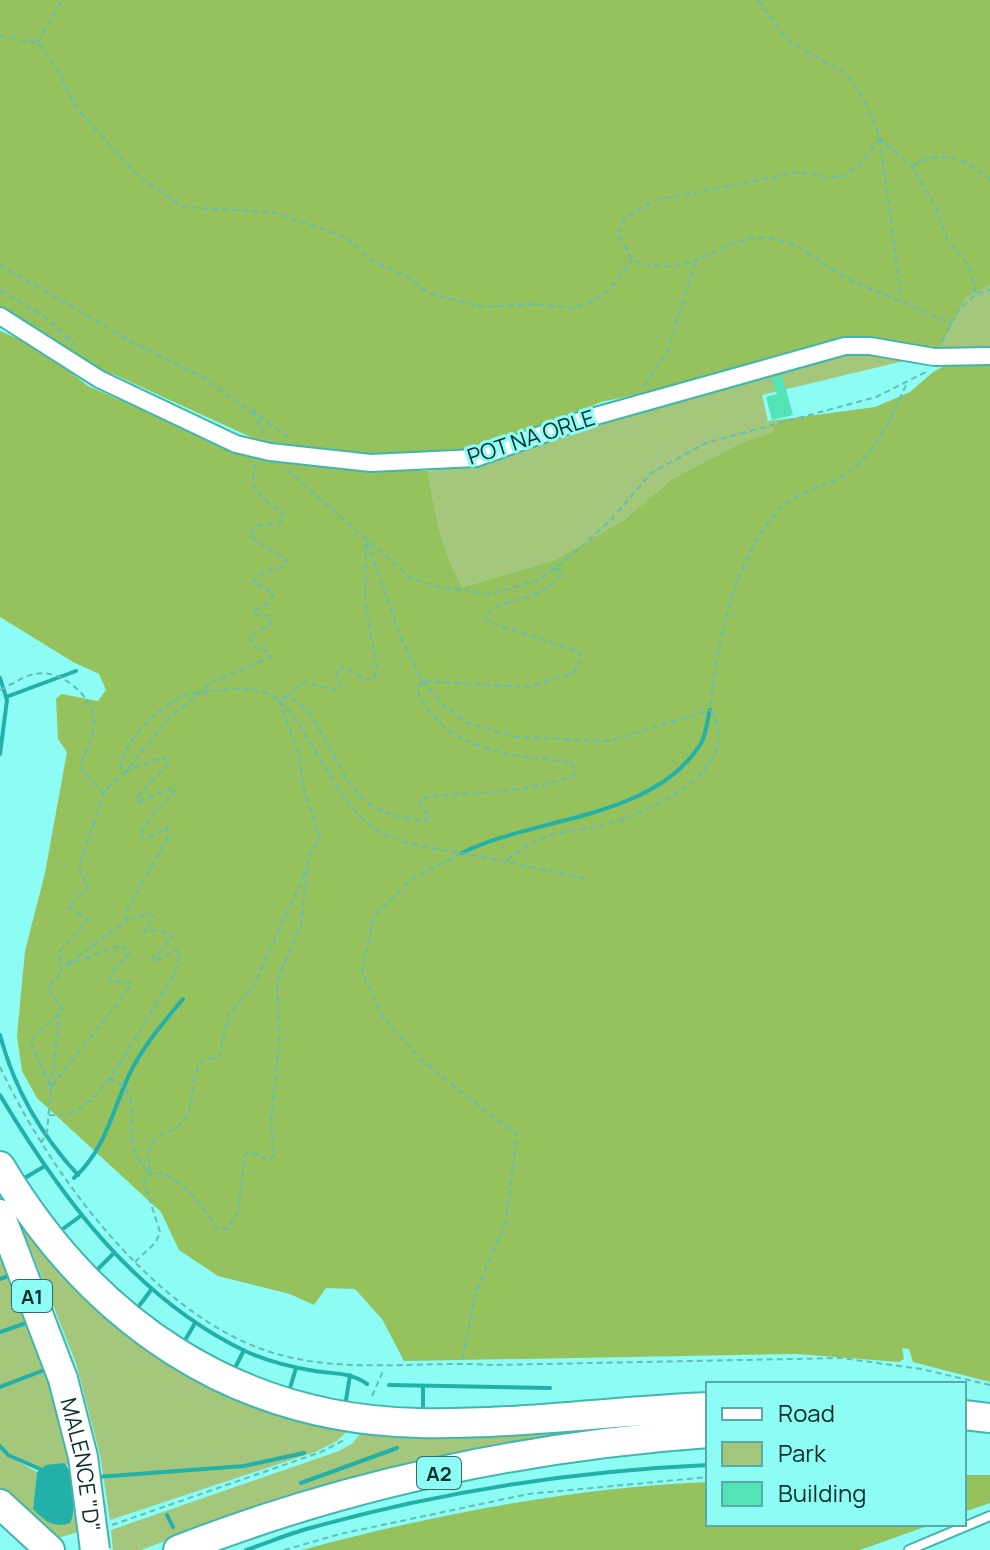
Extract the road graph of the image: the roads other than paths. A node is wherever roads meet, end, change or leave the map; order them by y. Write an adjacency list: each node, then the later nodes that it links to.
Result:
1 (0, 316): 2 (street, POT NA ORLE)
2 (990, 356)
3 (0, 1166): 5 (highway)
4 (0, 1214): 13 (highway, MALENCE "D" / A1, bridge)
5 (706, 1407)
6 (966, 1415): 7 (highway)
7 (990, 1418)
8 (966, 1431): 9 (highway)
9 (990, 1432)
10 (706, 1433): 15 (highway, A2)
11 (0, 1504): 14 (highway)
12 (990, 1516): 16 (lane)
13 (102, 1538)
14 (50, 1550)
15 (178, 1550)
16 (909, 1550)

